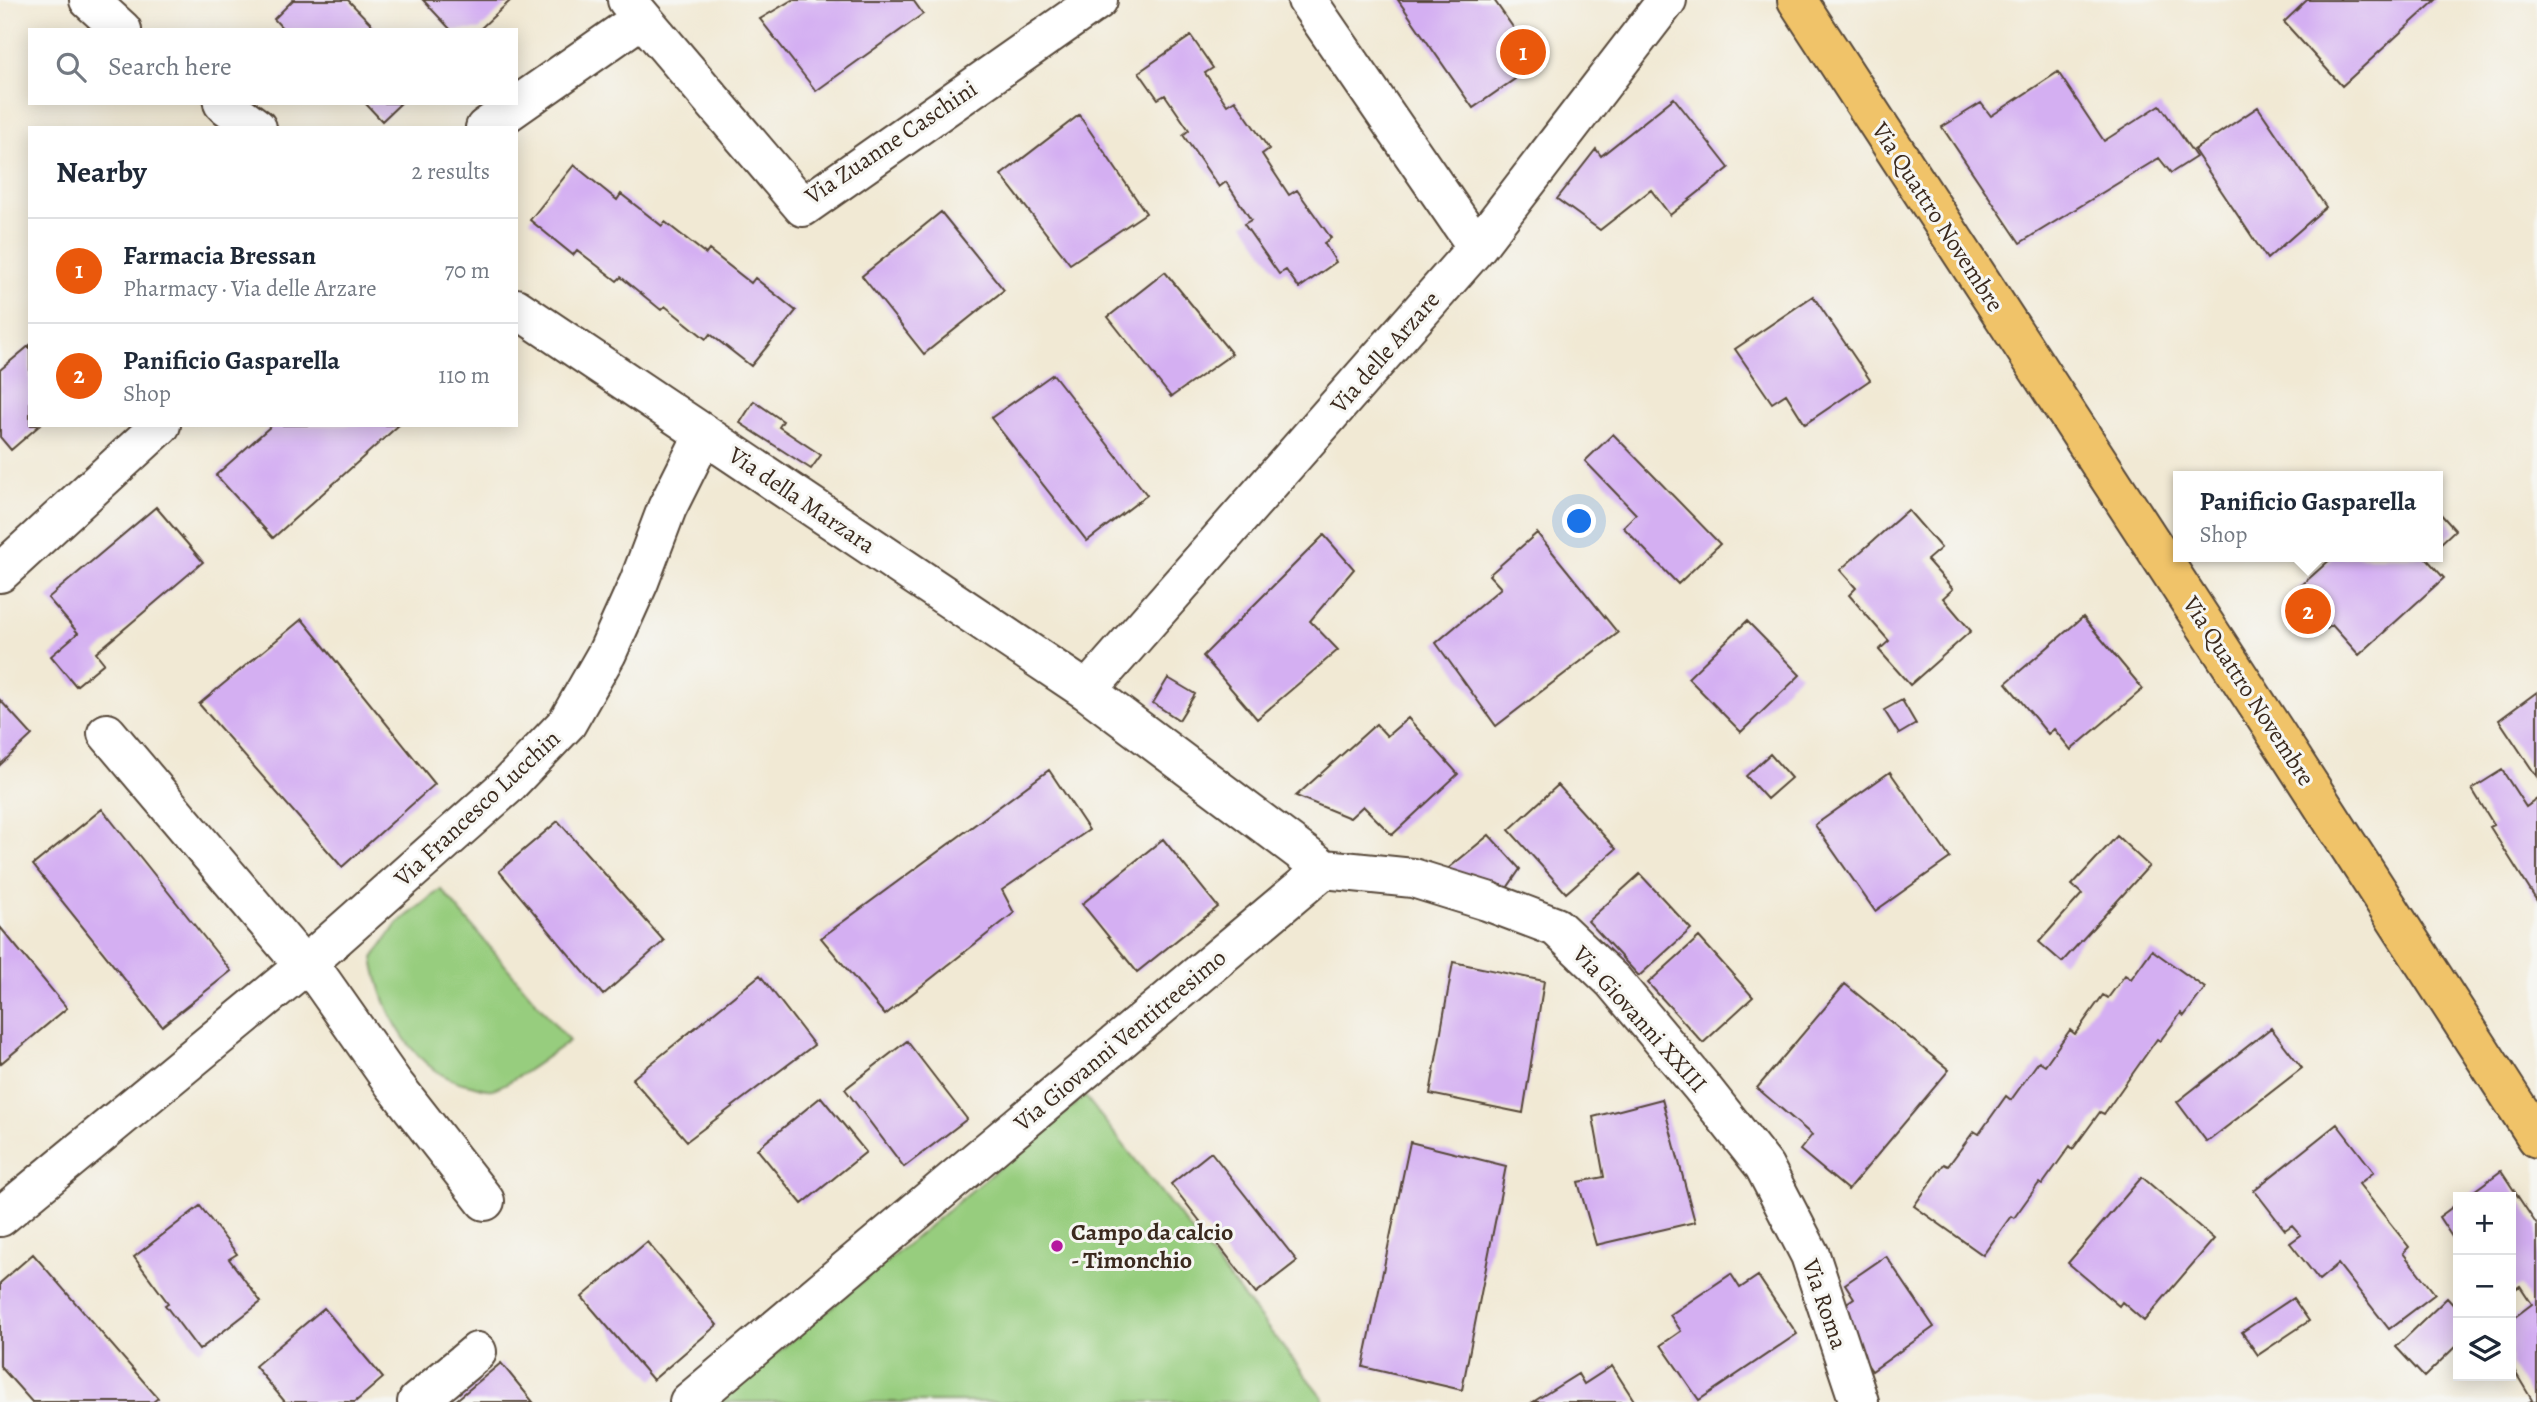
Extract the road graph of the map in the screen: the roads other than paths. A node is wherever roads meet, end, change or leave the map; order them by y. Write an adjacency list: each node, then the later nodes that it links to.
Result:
1 (89, 0): 7 (street)
2 (1098, 0): 6 (street, Via Zuanne Caschini)
3 (1307, 0): 13 (street)
4 (1667, 0): 13 (street, Via delle Arzare)
5 (1797, 0): 22 (main road, Via Quattro Novembre)
6 (634, 9): 8 (street)
7 (120, 28)
8 (518, 102)
9 (226, 105): 11 (street)
10 (514, 105): 12 (street)
11 (254, 126)
12 (488, 126)
13 (1477, 247): 18 (street, Via delle Arzare)
14 (518, 309): 16 (street, Via della Marzara)
15 (159, 427): 17 (street)
16 (704, 434): 18 (street, Via della Marzara); 21 (street, Via Francesco Lucchin)
17 (0, 573)
18 (1087, 691): 20 (street)
19 (107, 733): 21 (street)
20 (1324, 869): 24 (street, Via Giovanni XXIII); 28 (street, Via Giovanni Ventitreesimo)
21 (304, 966): 23 (street); 25 (street, Via Francesco Lucchin)
22 (2537, 1138)
23 (485, 1201)
24 (1787, 1208): 29 (street, Via Roma)
25 (0, 1217)
26 (477, 1352): 27 (street)
27 (416, 1402)
28 (690, 1402)
29 (1859, 1402)

